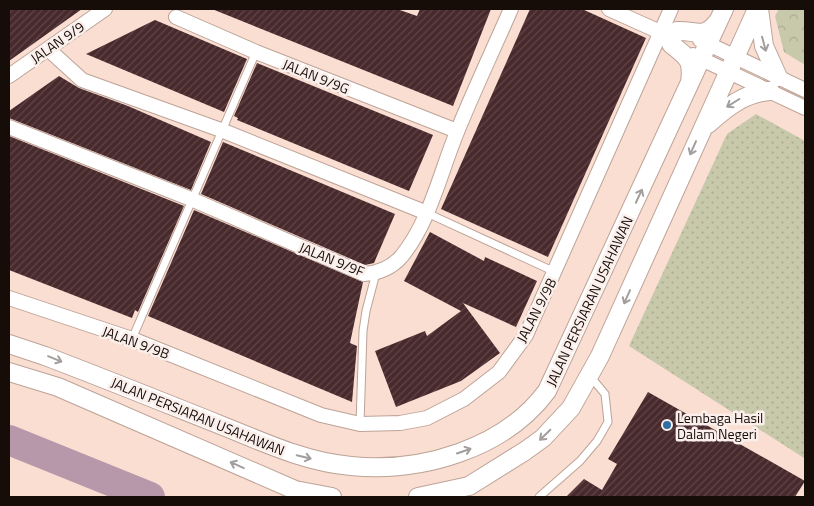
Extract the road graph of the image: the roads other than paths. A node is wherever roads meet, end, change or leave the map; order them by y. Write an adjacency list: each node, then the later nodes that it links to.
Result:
1 (511, 9): 21 (street, JALAN 9/9F)
2 (609, 9): 8 (street)
3 (671, 9): 8 (street, JALAN 9/9B)
4 (758, 9): 12 (street); 14 (street, one-way to 14)
5 (96, 11): 9 (street, JALAN 9/9)
6 (722, 14): 8 (street); 11 (street, JALAN PERSIARAN USAHAWAN)
7 (176, 17): 10 (street, JALAN 9/9G)
8 (669, 36): 11 (street); 15 (street); 24 (street, JALAN 9/9B)
9 (48, 49): 13 (street, JALAN 9/9); 20 (street)
10 (256, 52): 20 (lane); 21 (street, JALAN 9/9G)
11 (706, 52): 12 (street); 15 (street, JALAN PERSIARAN USAHAWAN)
12 (732, 63): 14 (street); 19 (street)
13 (9, 76)
14 (774, 84): 16 (street); 17 (street); 19 (street, one-way to 19)
15 (689, 88): 28 (street, JALAN PERSIARAN USAHAWAN, one-way to 15)
16 (805, 90)
17 (805, 108)
18 (9, 127): 22 (street, JALAN 9/9F)
19 (702, 128): 30 (street, one-way to 30)
20 (221, 130): 22 (lane); 23 (street)
21 (457, 131): 23 (street, JALAN 9/9F)
22 (191, 199): 25 (street, JALAN 9/9F); 27 (lane)
23 (427, 213): 24 (lane); 25 (street, JALAN 9/9F)
24 (555, 272): 31 (street, JALAN 9/9B)
25 (376, 273): 31 (lane)
26 (9, 298): 27 (street, JALAN 9/9B)
27 (132, 339): 31 (street, JALAN 9/9B)
28 (9, 344)
29 (9, 372): 32 (street, JALAN PERSIARAN USAHAWAN, one-way to 29)
30 (590, 376): 33 (street, one-way to 33); 34 (lane)
31 (360, 424)
32 (332, 497)
33 (418, 497)
34 (539, 497)

